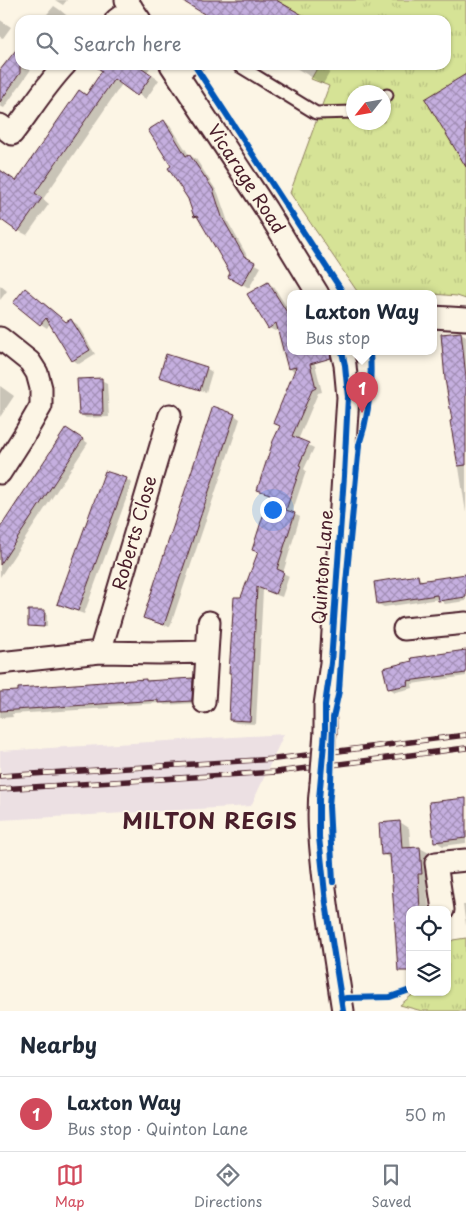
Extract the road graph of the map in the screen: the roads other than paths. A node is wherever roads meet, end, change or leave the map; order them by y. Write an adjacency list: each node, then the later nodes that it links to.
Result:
1 (60, 70): 5 (street)
2 (246, 70): 4 (lane)
3 (175, 71): 6 (street, Vicarage Road)
4 (346, 112)
5 (0, 125)
6 (316, 290)
7 (437, 317): 8 (street)
8 (466, 319)
9 (0, 338): 12 (street)
10 (343, 355): 22 (street, Quinton Lane, bridge)
11 (170, 414): 16 (street, Roberts Close)
12 (0, 473)
13 (209, 622): 17 (street)
14 (466, 624): 15 (street)
15 (404, 629)
16 (100, 652): 17 (street); 18 (street)
17 (207, 652): 19 (street)
18 (0, 663)
19 (204, 702)
20 (466, 860): 21 (street)
21 (442, 906)
22 (343, 1011)

